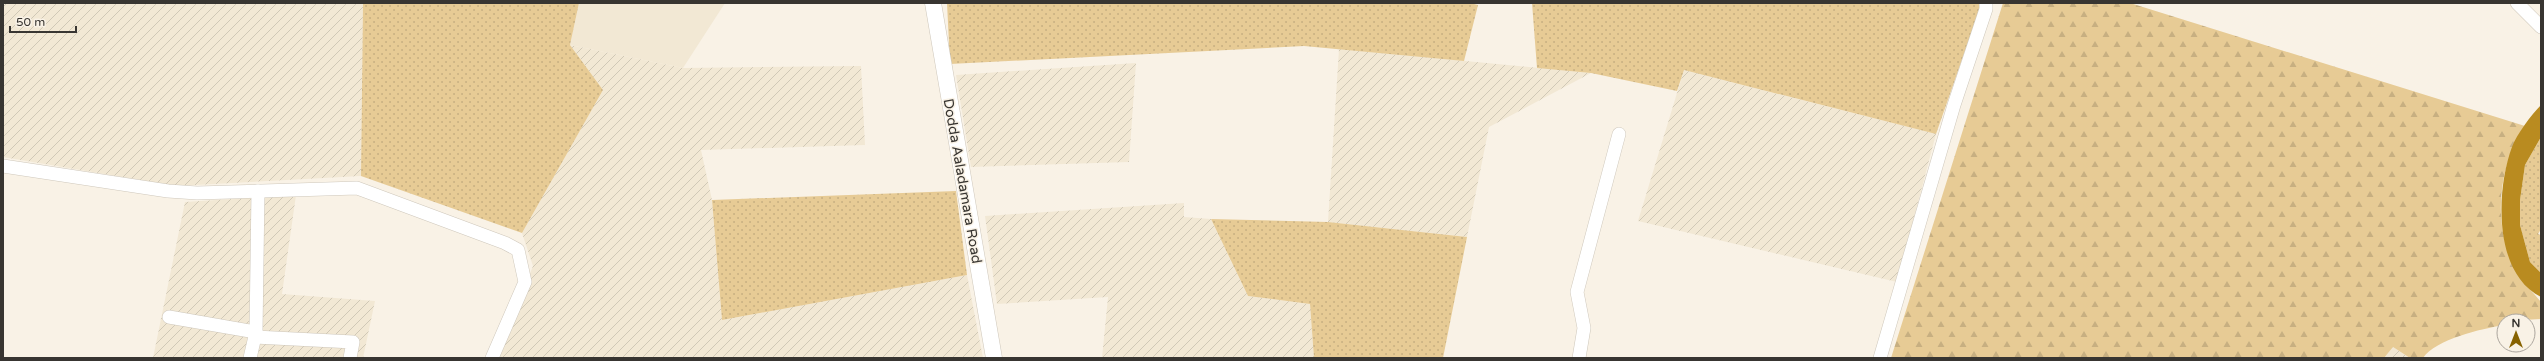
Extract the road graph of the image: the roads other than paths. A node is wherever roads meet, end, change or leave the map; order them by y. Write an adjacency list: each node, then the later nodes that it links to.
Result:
1 (933, 3): 13 (main road, Dodda Aaladamara Road)
2 (1986, 3): 15 (street)
3 (2517, 3): 4 (street)
4 (2541, 27)
5 (1619, 134): 14 (street)
6 (3, 166): 7 (street)
7 (258, 191): 9 (street); 12 (street)
8 (168, 317): 9 (street)
9 (256, 335): 10 (street); 11 (street)
10 (250, 358)
11 (350, 358)
12 (492, 358)
13 (994, 358)
14 (1579, 358)
15 (1880, 358)

